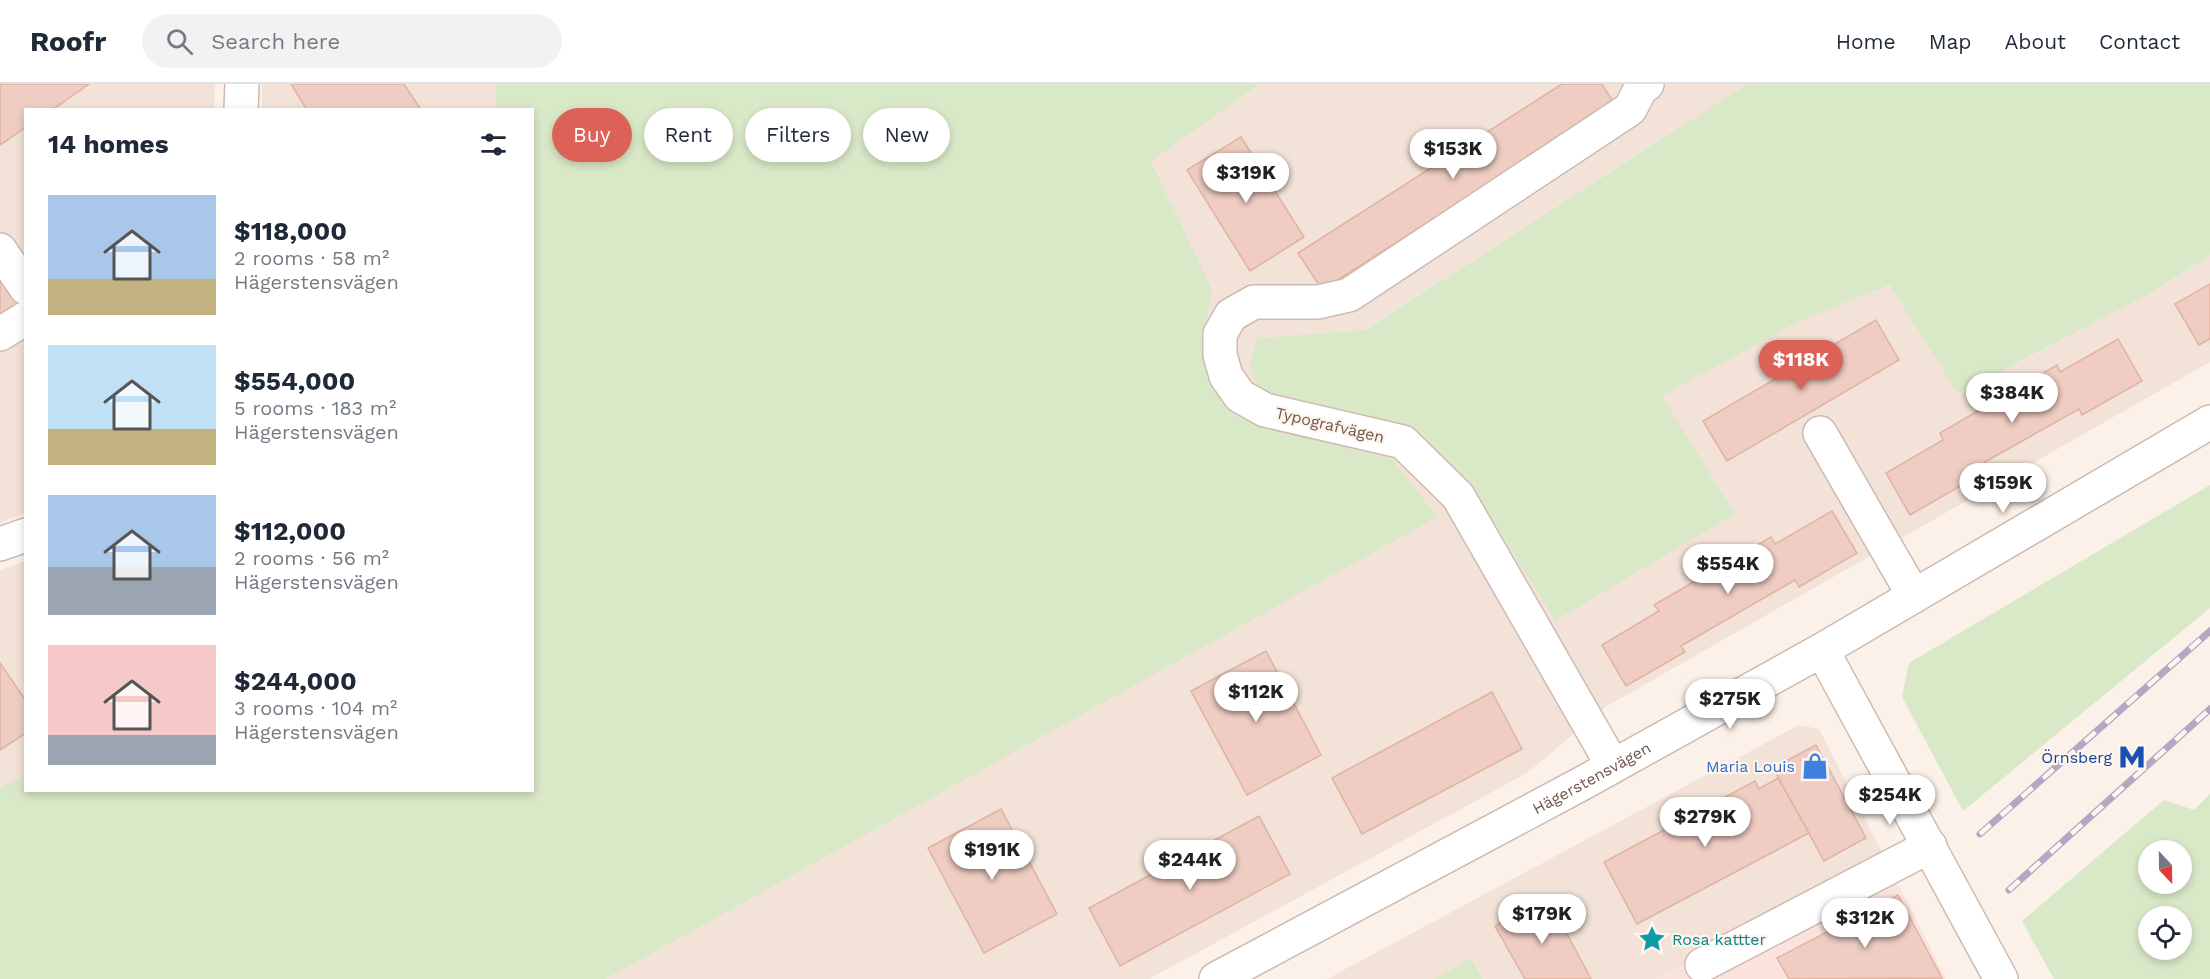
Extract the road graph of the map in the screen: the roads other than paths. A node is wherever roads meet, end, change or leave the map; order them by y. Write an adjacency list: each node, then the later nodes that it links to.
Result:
1 (242, 84): 3 (street)
2 (1638, 97): 14 (street, Typografvägen)
3 (241, 108)
4 (0, 250): 5 (street)
5 (24, 285)
6 (24, 319): 7 (street)
7 (0, 334)
8 (2210, 422): 12 (street, Hägerstensvägen)
9 (1820, 433): 12 (street)
10 (24, 536): 11 (street)
11 (0, 544)
12 (1914, 596): 13 (street, Hägerstensvägen)
13 (1822, 650): 14 (street, Hägerstensvägen); 15 (street)
14 (1613, 766): 17 (street, Hägerstensvägen)
15 (1930, 846): 16 (street); 18 (street)
16 (1702, 965)
17 (1216, 979)
18 (2001, 979)

